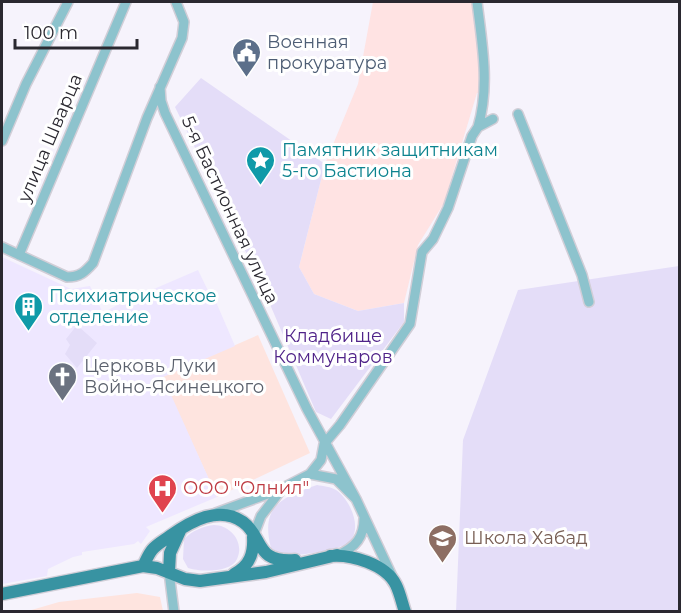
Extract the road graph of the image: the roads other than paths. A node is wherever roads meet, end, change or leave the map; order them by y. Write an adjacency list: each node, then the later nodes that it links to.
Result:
1 (69, 2): 11 (street)
2 (126, 2): 13 (street, улица Шварца)
3 (176, 2): 5 (street)
4 (477, 2): 10 (street)
5 (160, 87): 6 (street, 5-я Бастионная улица); 8 (street)
6 (165, 113): 8 (street); 15 (street, 5-я Бастионная улица)
7 (518, 114): 14 (street)
8 (147, 118): 13 (street)
9 (493, 120): 10 (street)
10 (478, 128): 15 (street)
11 (2, 141)
12 (2, 247): 13 (street)
13 (19, 255)
14 (589, 302)
15 (324, 444): 16 (street); 18 (street, 5-я Бастионная улица)
16 (310, 474): 17 (street); 18 (street)
17 (281, 489): 19 (street); 22 (street)
18 (356, 499): 20 (street)
19 (210, 515): 21 (main road); 22 (main road)
20 (364, 515): 23 (street); 27 (street)
21 (183, 527): 24 (main road); 25 (main road)
22 (253, 537): 23 (main road); 26 (main road)
23 (337, 555): 26 (main road); 27 (main road)
24 (142, 566): 25 (main road); 28 (main road)
25 (169, 572): 26 (main road); 29 (street)
26 (228, 577)
27 (396, 583): 30 (main road)
28 (2, 594)
29 (174, 612)
30 (405, 612)

